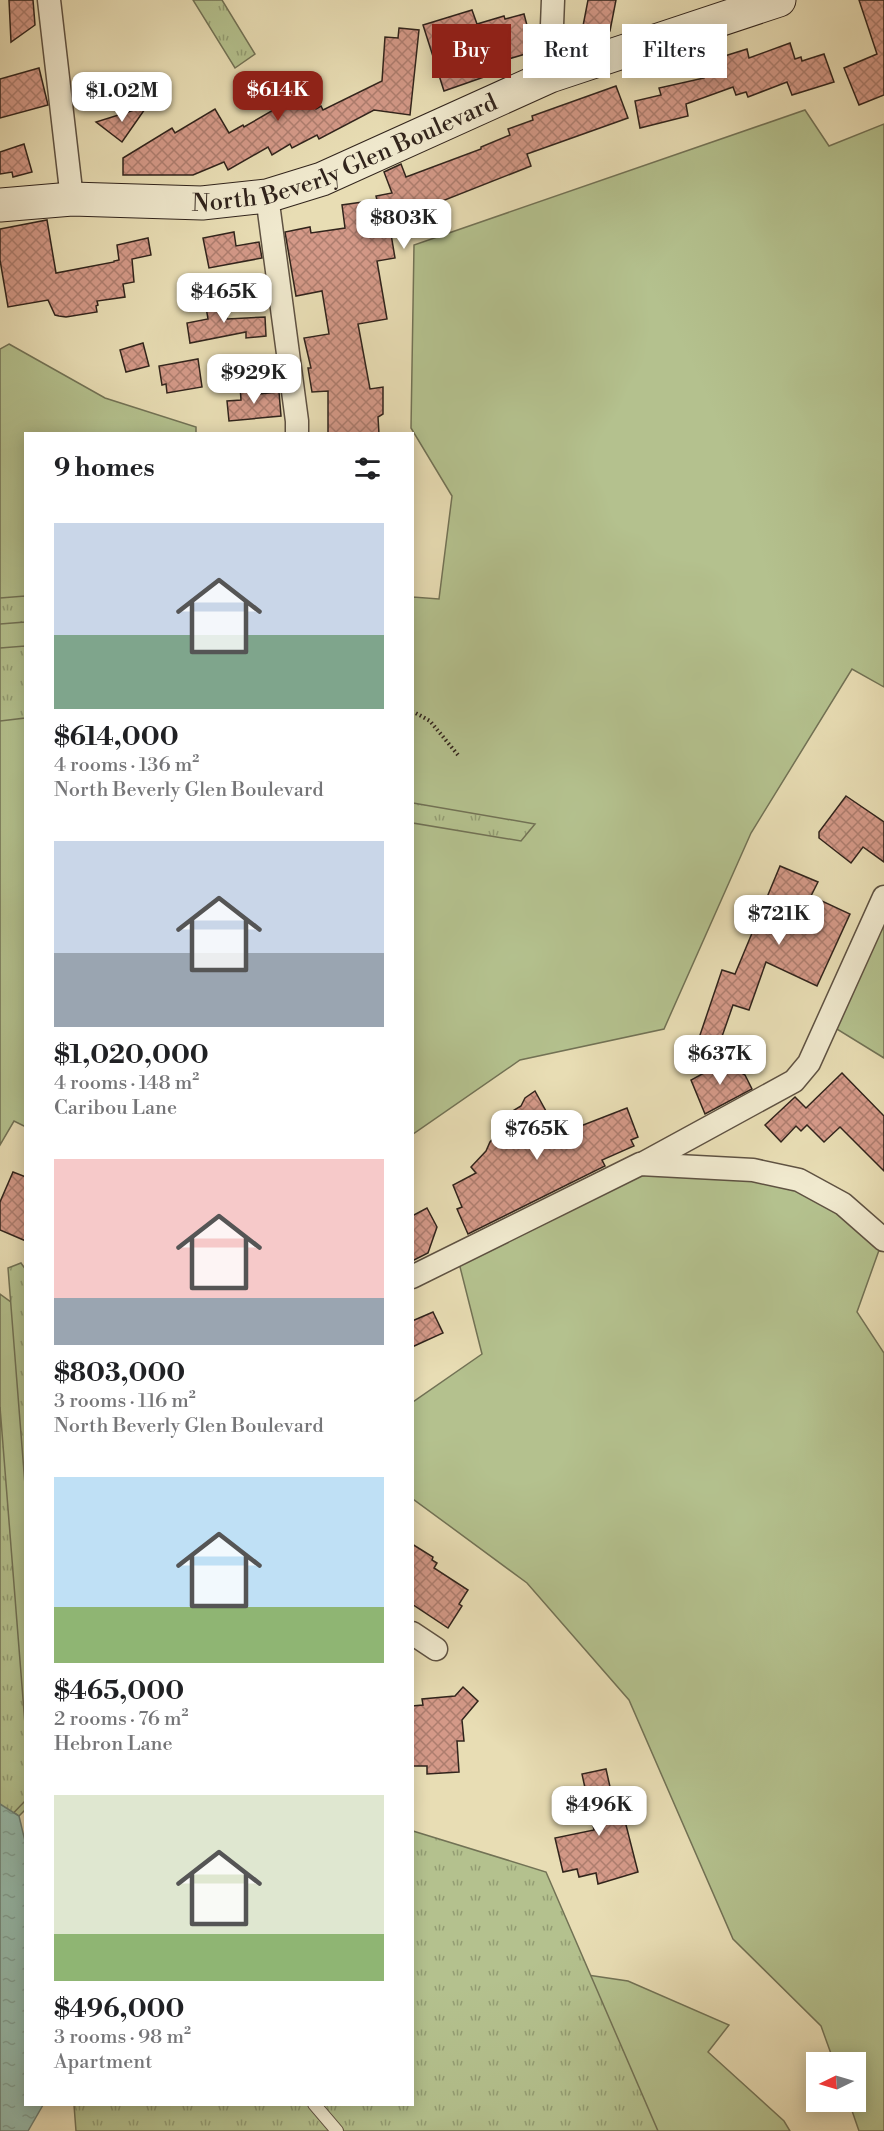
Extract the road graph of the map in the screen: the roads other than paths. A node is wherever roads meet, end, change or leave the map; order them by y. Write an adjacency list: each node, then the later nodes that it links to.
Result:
1 (49, 0): 8 (street)
2 (552, 0): 4 (street)
3 (779, 0): 5 (main road, North Beverly Glen Boulevard)
4 (551, 24)
5 (610, 56)
6 (546, 78): 7 (main road, North Beverly Glen Boulevard)
7 (267, 196): 8 (main road, North Beverly Glen Boulevard); 10 (street)
8 (72, 200): 9 (main road, North Beverly Glen Boulevard)
9 (0, 205)
10 (297, 432)
11 (884, 897): 12 (street)
12 (640, 1164): 13 (street); 14 (street)
13 (884, 1240)
14 (414, 1276)
15 (414, 1633): 16 (street)
16 (436, 1649)
17 (316, 2106): 18 (lane)
18 (337, 2131)

